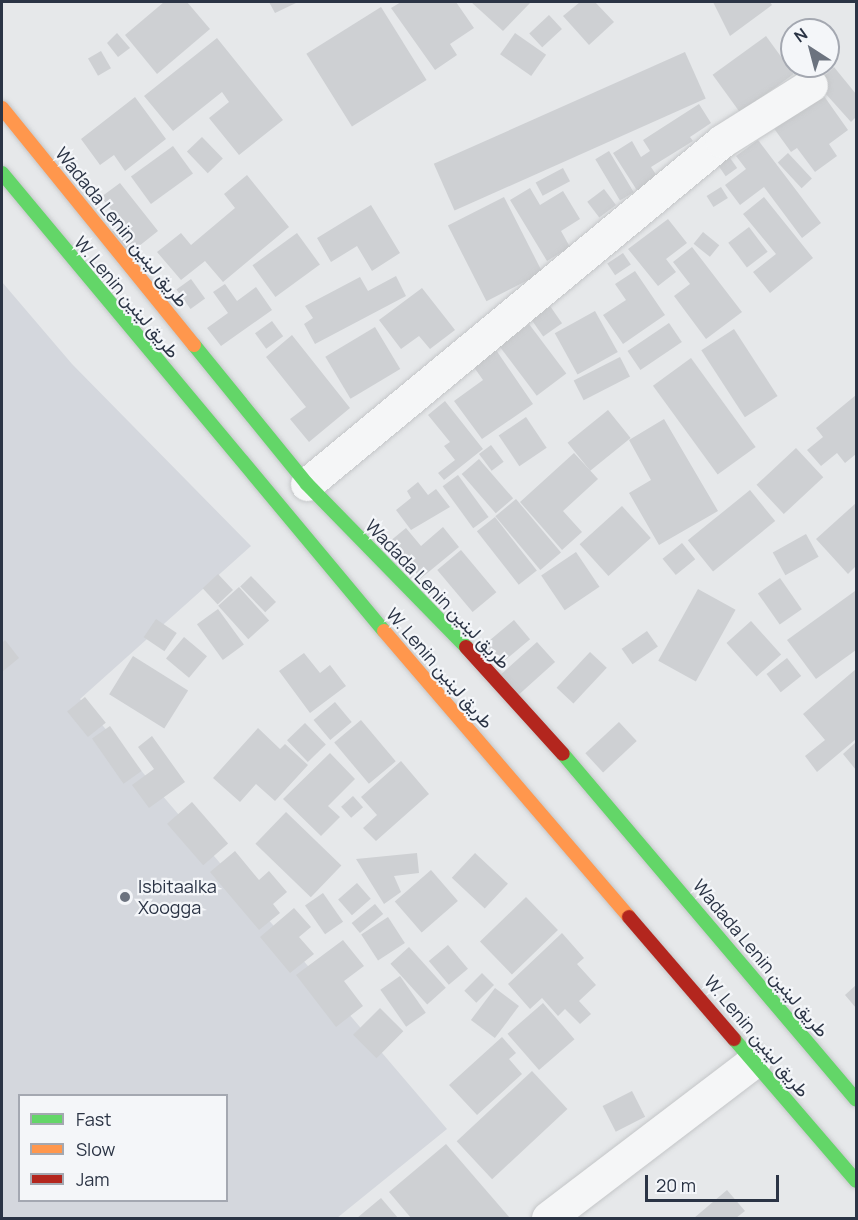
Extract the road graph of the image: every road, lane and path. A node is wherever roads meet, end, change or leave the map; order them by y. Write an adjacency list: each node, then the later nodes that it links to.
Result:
1 (811, 84): 4 (street)
2 (2, 108): 4 (main road, Wadada Lenin طريق لينين)
3 (2, 173): 5 (main road, W. Lenin طريق لينين)
4 (307, 484): 6 (main road, Wadada Lenin طريق لينين)
5 (754, 1061): 7 (main road, W. Lenin طريق لينين); 8 (street)
6 (856, 1099)
7 (856, 1181)
8 (548, 1218)

